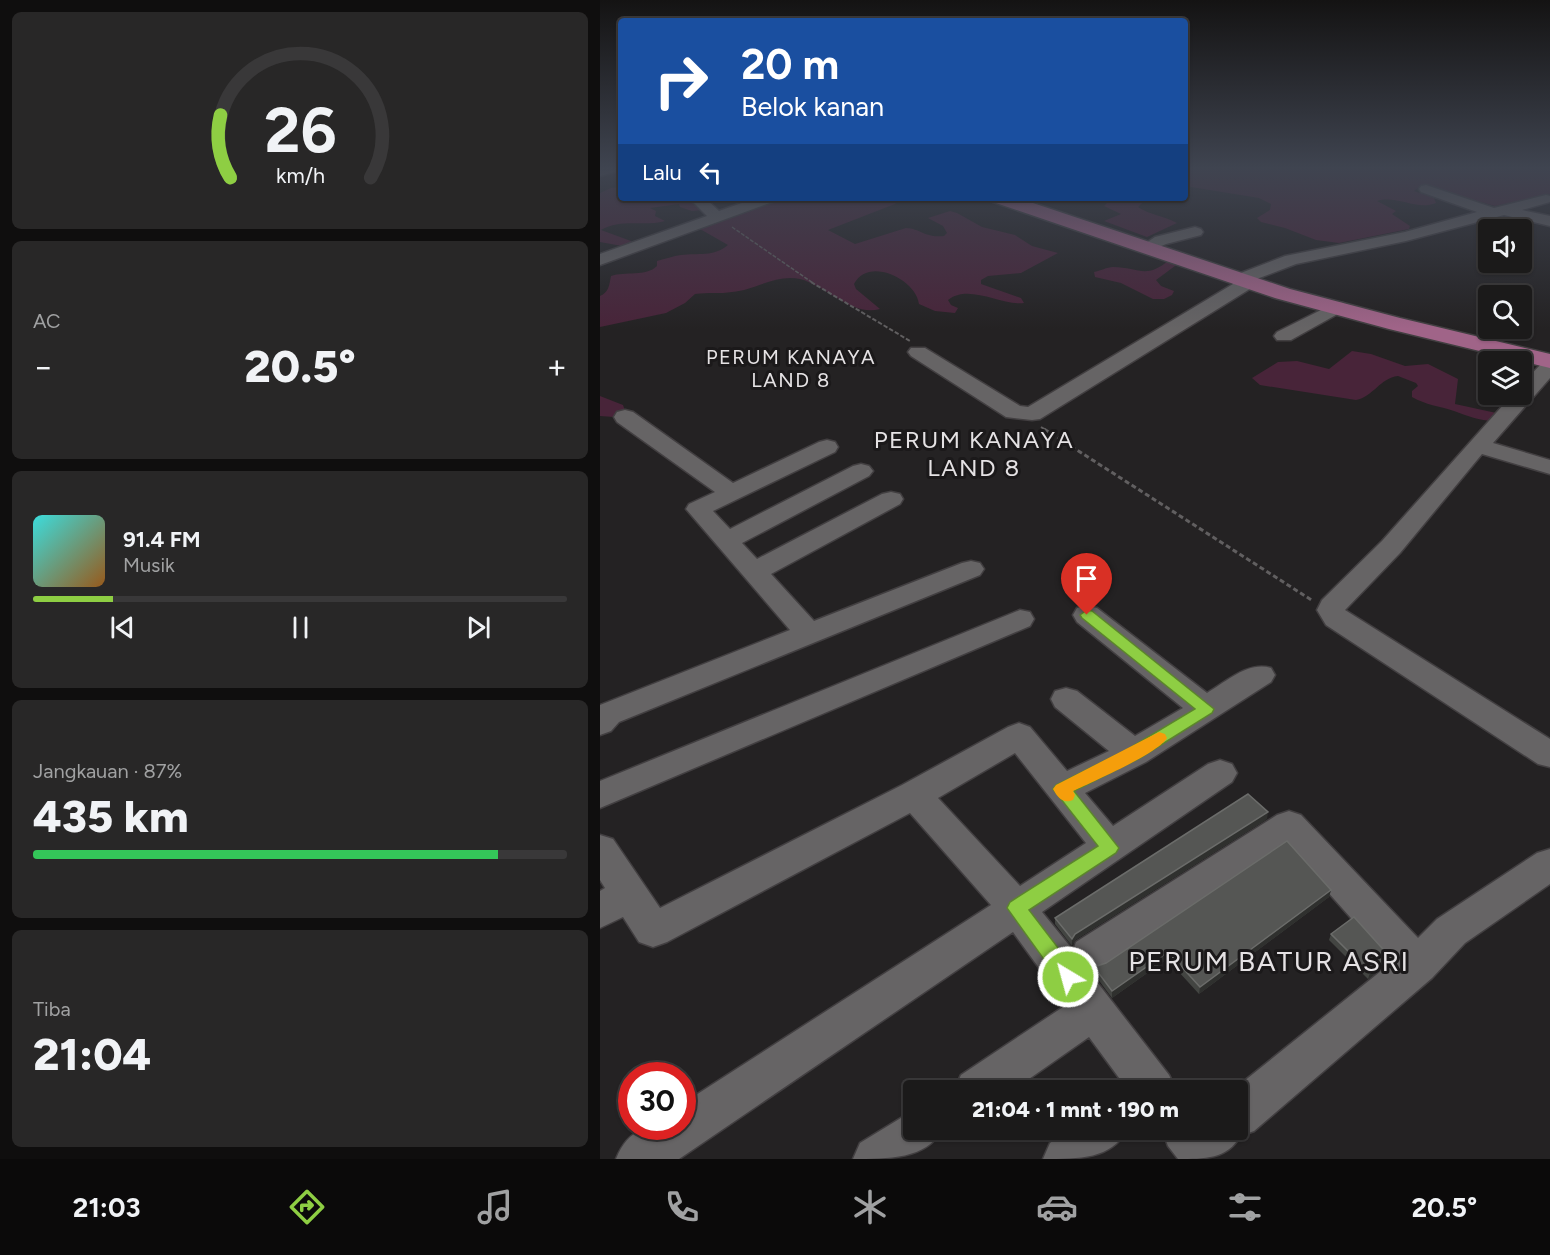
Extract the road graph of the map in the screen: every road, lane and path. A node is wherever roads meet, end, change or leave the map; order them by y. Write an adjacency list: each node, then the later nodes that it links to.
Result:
1 (709, 221): 7 (street)
2 (723, 221): 11 (path)
3 (1069, 221): 6 (main road)
4 (1461, 221): 8 (street)
5 (1195, 232): 6 (street)
6 (1148, 247): 8 (main road)
7 (600, 260)
8 (1243, 281): 9 (main road); 14 (street)
9 (1337, 308): 10 (street); 12 (main road)
10 (1284, 336)
11 (918, 352): 14 (street)
12 (1550, 361)
13 (1550, 366): 16 (street)
14 (1026, 415): 25 (path)
15 (625, 417): 20 (street)
16 (1479, 446): 18 (street); 25 (street)
17 (827, 447): 20 (street)
18 (1550, 467)
19 (861, 471): 22 (street)
20 (732, 493): 22 (street)
21 (891, 499): 24 (street)
22 (726, 541): 24 (street)
23 (971, 569): 28 (street)
24 (754, 572): 28 (street)
25 (1331, 610): 34 (street)
26 (1087, 615): 31 (street)
27 (1020, 619): 37 (street)
28 (809, 634): 32 (street)
29 (1260, 675): 31 (street)
30 (1066, 699): 33 (street)
31 (1206, 709): 33 (street)
32 (600, 723)
33 (1134, 753): 36 (street)
34 (1550, 755)
35 (1220, 773): 39 (street)
36 (1062, 789): 38 (street); 39 (street)
37 (601, 793)
38 (915, 795): 42 (street); 43 (street)
39 (1110, 848): 43 (street)
40 (600, 850): 42 (street)
41 (1550, 864): 45 (street)
42 (614, 903)
43 (1017, 908): 46 (street); 54 (street)
44 (1090, 955): 45 (street)
45 (1418, 965): 49 (street)
46 (1094, 1011): 47 (street); 48 (street)
47 (991, 1080)
48 (1146, 1080)
49 (1248, 1107)
50 (904, 1140): 55 (street)
51 (1092, 1140): 56 (street)
52 (1192, 1140): 53 (street)
53 (1208, 1140)
54 (639, 1159)
55 (876, 1159)
56 (1066, 1159)

